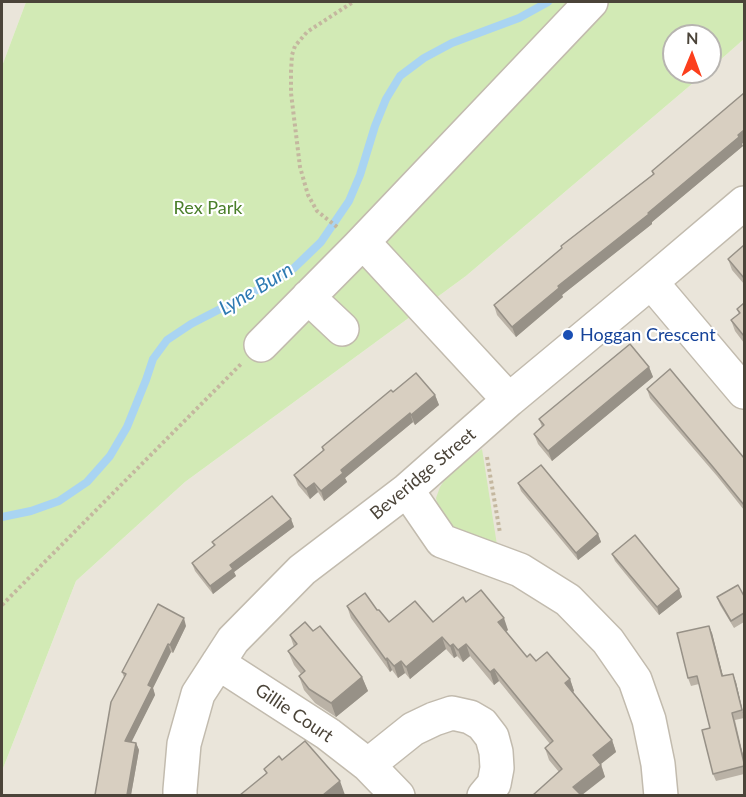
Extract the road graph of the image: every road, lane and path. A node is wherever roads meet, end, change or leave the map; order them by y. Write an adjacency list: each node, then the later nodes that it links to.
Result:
1 (353, 2): 4 (path)
2 (591, 2): 4 (street)
3 (744, 203): 5 (street, Beveridge Street)
4 (352, 236): 6 (street); 10 (street)
5 (651, 282): 9 (street); 10 (street, Beveridge Street)
6 (308, 297): 7 (street); 8 (street)
7 (342, 329)
8 (261, 345): 14 (path)
9 (744, 392)
10 (509, 400): 11 (street, Beveridge Street)
11 (481, 424): 12 (street, Beveridge Street); 13 (path)
12 (407, 490): 13 (street); 15 (street, Beveridge Street)
13 (506, 565): 20 (street)
14 (2, 605)
15 (218, 663): 16 (street, Gillie Court); 17 (street, Beveridge Street)
16 (368, 765): 18 (street, Gillie Court); 19 (street)
17 (180, 795)
18 (399, 795)
19 (484, 795)
20 (661, 795)

